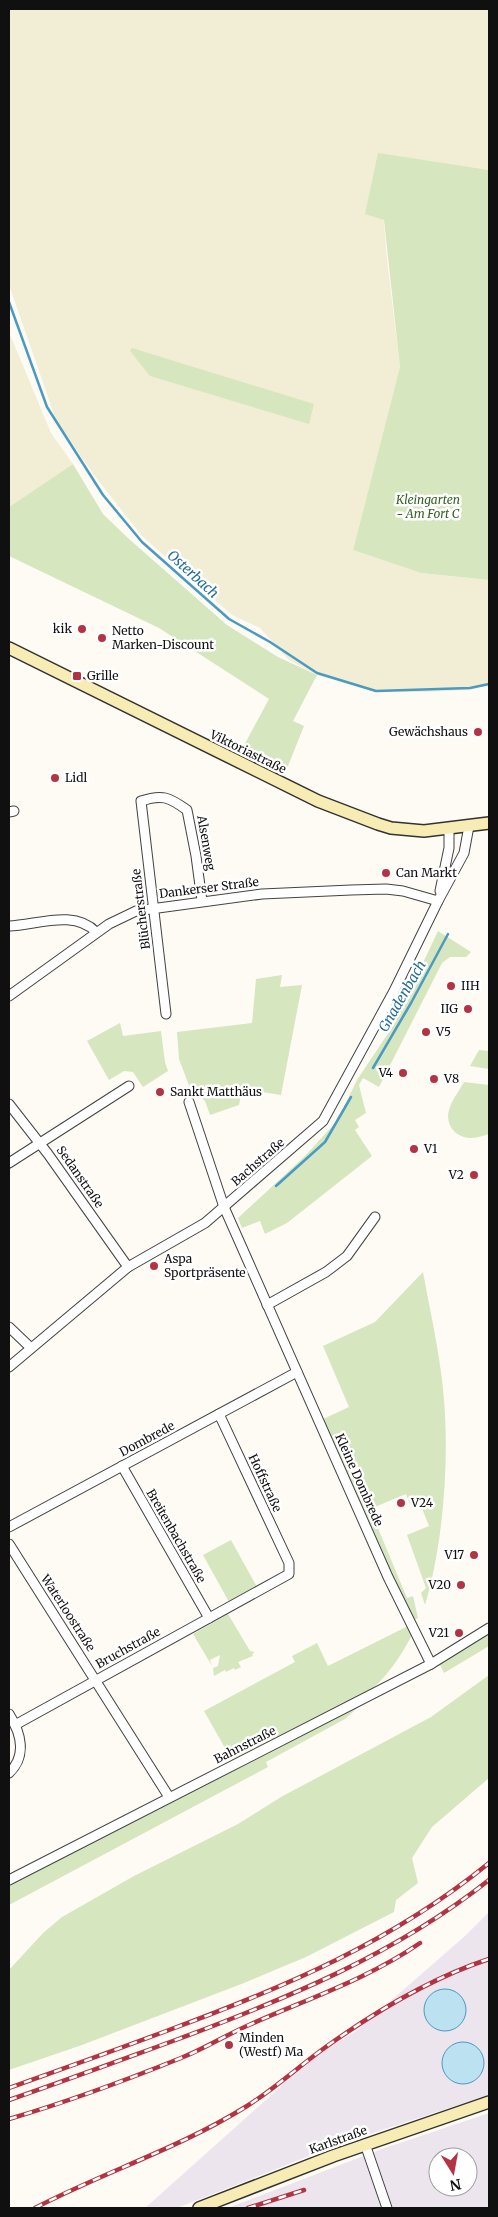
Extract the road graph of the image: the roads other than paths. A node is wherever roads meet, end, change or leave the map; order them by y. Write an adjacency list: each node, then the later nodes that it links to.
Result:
1 (9, 648): 5 (main road, Viktoriastraße)
2 (141, 802): 6 (street, Alsenweg); 8 (street, Blücherstraße)
3 (489, 823): 4 (main road, Viktoriastraße)
4 (469, 826): 5 (main road, Viktoriastraße); 7 (street, Bachstraße)
5 (449, 829): 7 (street, Bachstraße)
6 (202, 901): 7 (street, Dankerser Straße); 8 (street, Dankerser Straße)
7 (438, 901): 18 (street, Bachstraße)
8 (154, 908): 10 (street, Dankerser Straße); 12 (street, Blücherstraße)
9 (9, 926): 10 (street)
10 (96, 932): 11 (street, Dankerser Straße)
11 (9, 996)
12 (166, 1014)
13 (129, 1086): 16 (street)
14 (190, 1102): 18 (street)
15 (9, 1104): 16 (street, Sedanstraße)
16 (40, 1143): 17 (street); 20 (street, Sedanstraße)
17 (9, 1163)
18 (224, 1207): 20 (street, Bachstraße); 21 (street, Kleine Dombrede)
19 (375, 1217): 21 (street)
20 (128, 1267): 23 (street, Bachstraße)
21 (267, 1305): 25 (street, Kleine Dombrede)
22 (9, 1327): 23 (street)
23 (31, 1348): 24 (street, Bachstraße)
24 (9, 1367)
25 (296, 1372): 26 (street, Dombrede); 33 (street, Kleine Dombrede)
26 (219, 1414): 27 (street, Dombrede); 30 (street, Hoffstraße)
27 (122, 1466): 28 (street, Dombrede); 31 (street, Breitenbachstraße)
28 (9, 1527)
29 (9, 1544): 34 (street, Waterloostraße)
30 (288, 1563): 31 (street, Bruchstraße)
31 (209, 1618): 34 (street, Bruchstraße)
32 (489, 1628): 33 (street, Bahnstraße)
33 (431, 1664): 38 (street, Bahnstraße)
34 (97, 1680): 36 (street, Bruchstraße); 38 (street, Waterloostraße)
35 (9, 1714): 36 (street)
36 (15, 1725): 37 (street)
37 (9, 1773)
38 (169, 1797): 39 (street, Bahnstraße)
39 (9, 1880)
40 (489, 2102): 41 (main road, Karlstraße)
41 (365, 2144): 42 (main road, Karlstraße); 43 (street)
42 (199, 2208)
43 (386, 2208)

